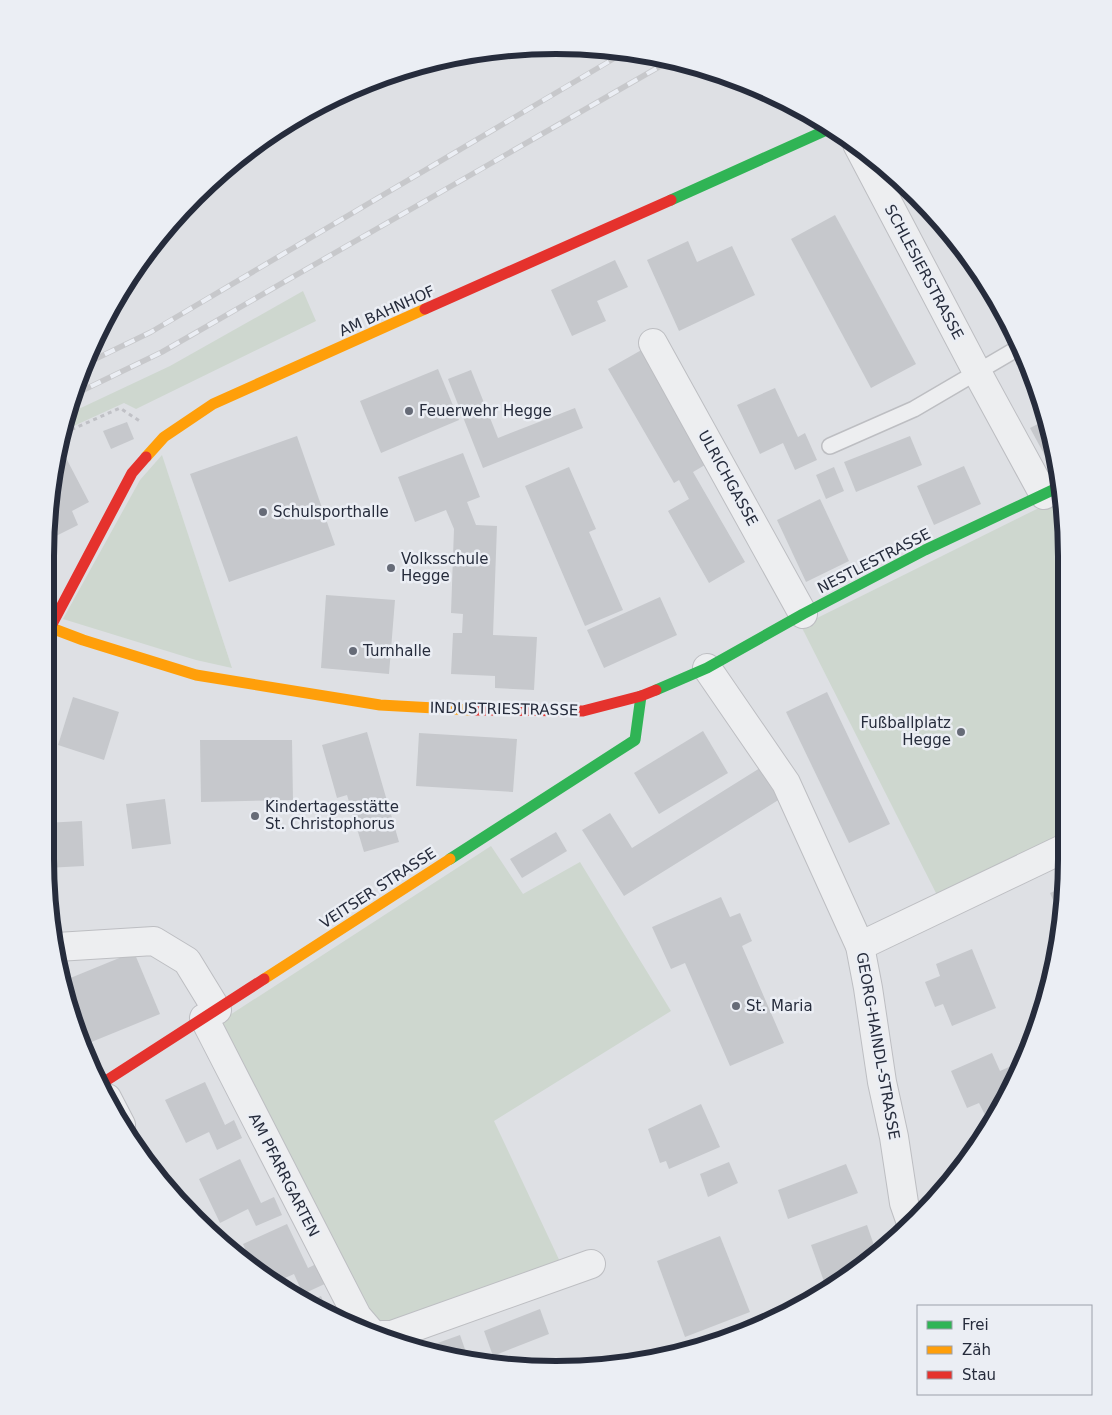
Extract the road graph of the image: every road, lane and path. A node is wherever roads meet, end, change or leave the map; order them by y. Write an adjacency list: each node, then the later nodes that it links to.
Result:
1 (824, 131): 7 (street, AM BAHNHOF)
2 (866, 161): 5 (street, SCHLESIERSTRASSE)
3 (653, 343): 10 (street, ULRICHGASSE)
4 (1014, 351): 5 (lane)
5 (976, 372): 8 (lane); 9 (street, SCHLESIERSTRASSE)
6 (70, 430): 7 (path)
7 (164, 437): 11 (street, AM BAHNHOF)
8 (830, 446)
9 (1051, 491): 10 (street, NESTLESTRASSE)
10 (804, 614): 13 (street, NESTLESTRASSE)
11 (54, 616)
12 (54, 629): 14 (street, INDUSTRIESTRASSE)
13 (707, 668): 14 (street, INDUSTRIESTRASSE); 16 (street)
14 (641, 696): 18 (street, VEITSER STRASSE)
15 (1058, 851): 16 (street, GEORG-HAINDL-STRASSE)
16 (860, 946): 20 (street, GEORG-HAINDL-STRASSE)
17 (61, 947): 18 (street, AM PFARRGARTEN)
18 (210, 1014): 19 (street, VEITSER STRASSE); 22 (street, AM PFARRGARTEN)
19 (106, 1081)
20 (909, 1216)
21 (591, 1264): 23 (street)
22 (362, 1322)
23 (392, 1334)

